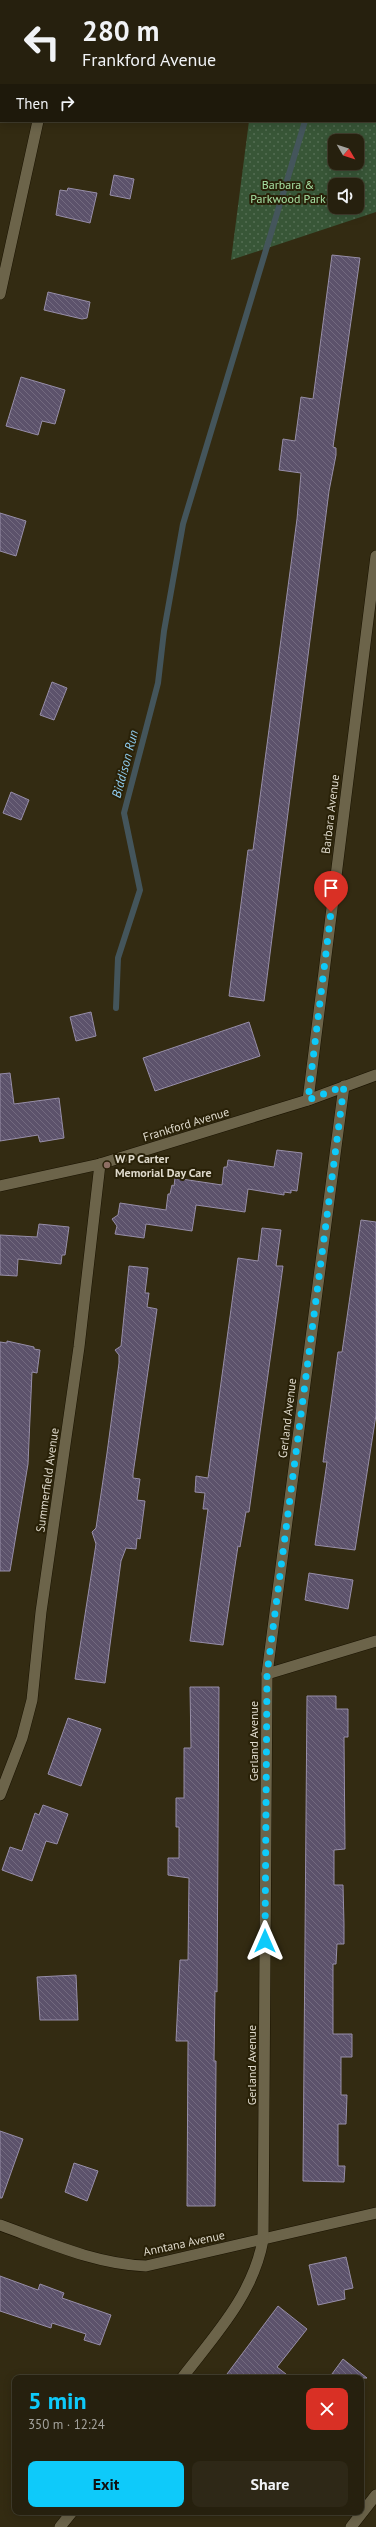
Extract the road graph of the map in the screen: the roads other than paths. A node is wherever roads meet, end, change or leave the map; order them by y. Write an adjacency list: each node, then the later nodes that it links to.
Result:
1 (38, 122): 2 (street)
2 (0, 294)
3 (376, 556): 6 (street, Barbara Avenue)
4 (376, 1075): 5 (street, Frankford Avenue)
5 (344, 1086): 6 (street, Frankford Avenue); 10 (street, Gerland Avenue)
6 (308, 1100): 7 (street, Frankford Avenue)
7 (100, 1164): 8 (street, Frankford Avenue); 11 (street, Summerfield Avenue)
8 (0, 1186)
9 (376, 1641): 10 (street)
10 (267, 1674): 14 (street, Gerland Avenue)
11 (0, 1795)
12 (376, 2213): 14 (street, Anntana Avenue)
13 (0, 2225): 14 (street, Anntana Avenue)
14 (263, 2240): 15 (street, Gerland Avenue)
15 (184, 2375)
16 (376, 2495): 17 (street)
17 (364, 2510)
18 (70, 2515): 20 (street)
19 (360, 2515): 21 (street)
20 (60, 2527)
21 (351, 2527)

